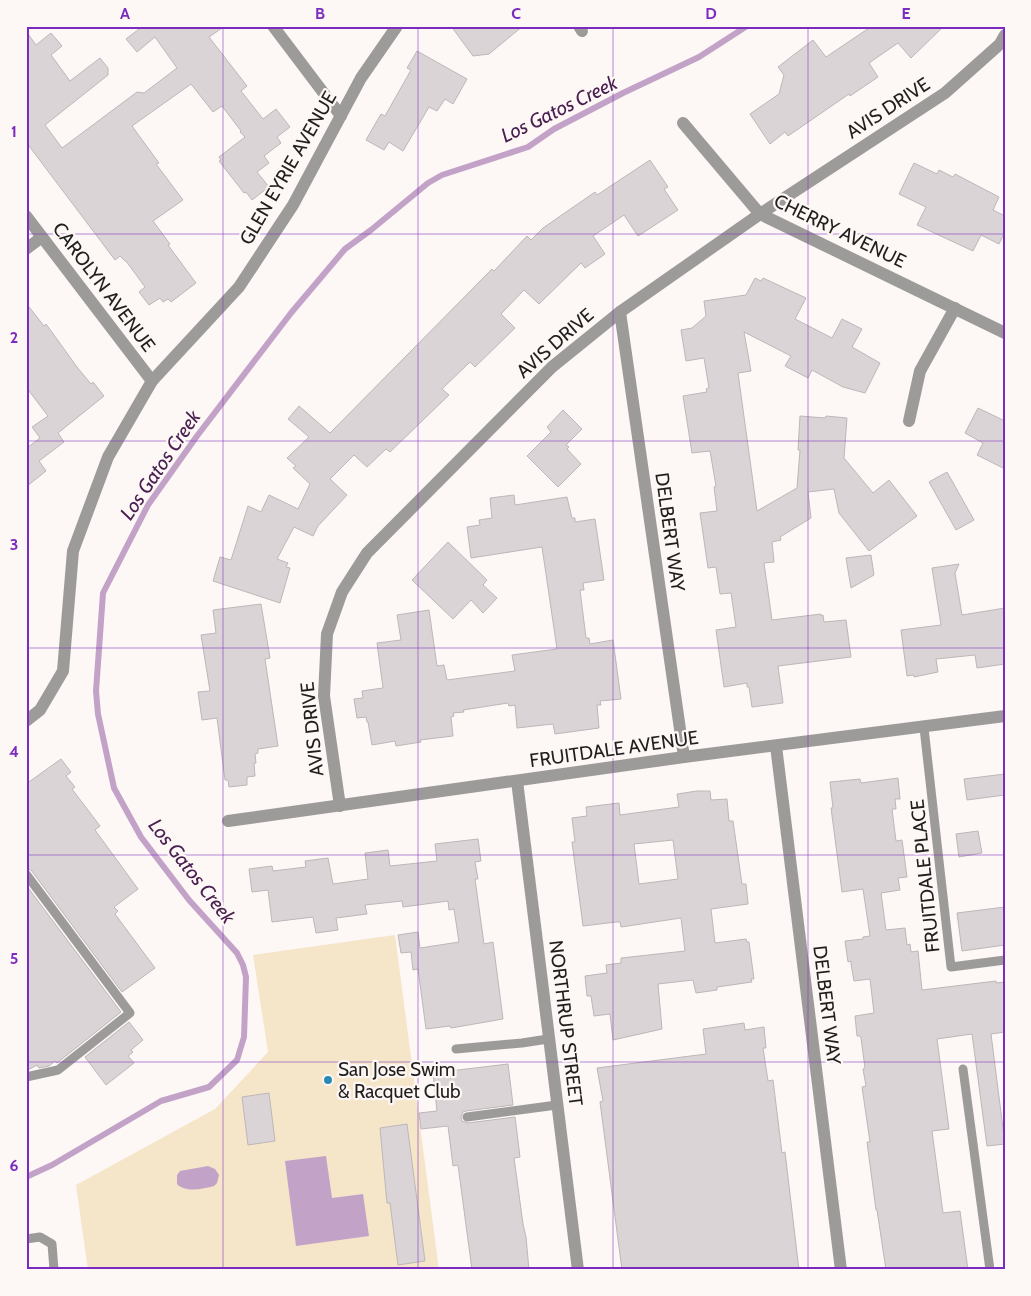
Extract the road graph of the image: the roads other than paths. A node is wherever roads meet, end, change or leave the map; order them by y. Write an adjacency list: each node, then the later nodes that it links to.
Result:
1 (273, 26): 4 (street)
2 (396, 26): 4 (street, GLEN EYRIE AVENUE)
3 (1005, 35): 6 (street, AVIS DRIVE)
4 (341, 116): 13 (street, GLEN EYRIE AVENUE)
5 (683, 123): 6 (street, CHERRY AVENUE)
6 (760, 214): 10 (street, CHERRY AVENUE); 11 (street, AVIS DRIVE)
7 (26, 216): 8 (street, CAROLYN AVENUE)
8 (42, 237): 9 (street); 13 (street, CAROLYN AVENUE)
9 (26, 249)
10 (955, 308): 12 (street, CHERRY AVENUE); 14 (street)
11 (620, 312): 19 (street, DELBERT WAY); 21 (street, AVIS DRIVE)
12 (1005, 333)
13 (152, 381): 16 (street, GLEN EYRIE AVENUE)
14 (908, 421)
15 (1005, 716): 17 (street, FRUITDALE AVENUE)
16 (26, 721)
17 (924, 728): 18 (street, FRUITDALE AVENUE); 24 (lane, FRUITDALE PLACE)
18 (776, 746): 19 (street, FRUITDALE AVENUE); 34 (street, DELBERT WAY)
19 (684, 757): 20 (street, FRUITDALE AVENUE)
20 (517, 781): 21 (street, FRUITDALE AVENUE); 25 (street, NORTHRUP STREET)
21 (340, 806): 22 (street, FRUITDALE AVENUE)
22 (228, 821)
23 (26, 874): 28 (lane)
24 (1005, 960)
25 (548, 1039): 26 (lane); 29 (street, NORTHRUP STREET)
26 (456, 1049)
27 (963, 1069): 35 (lane)
28 (26, 1077)
29 (557, 1104): 30 (lane); 33 (street, NORTHRUP STREET)
30 (466, 1117)
31 (26, 1239): 32 (lane)
32 (54, 1270)
33 (578, 1270)
34 (841, 1270)
35 (990, 1270)

